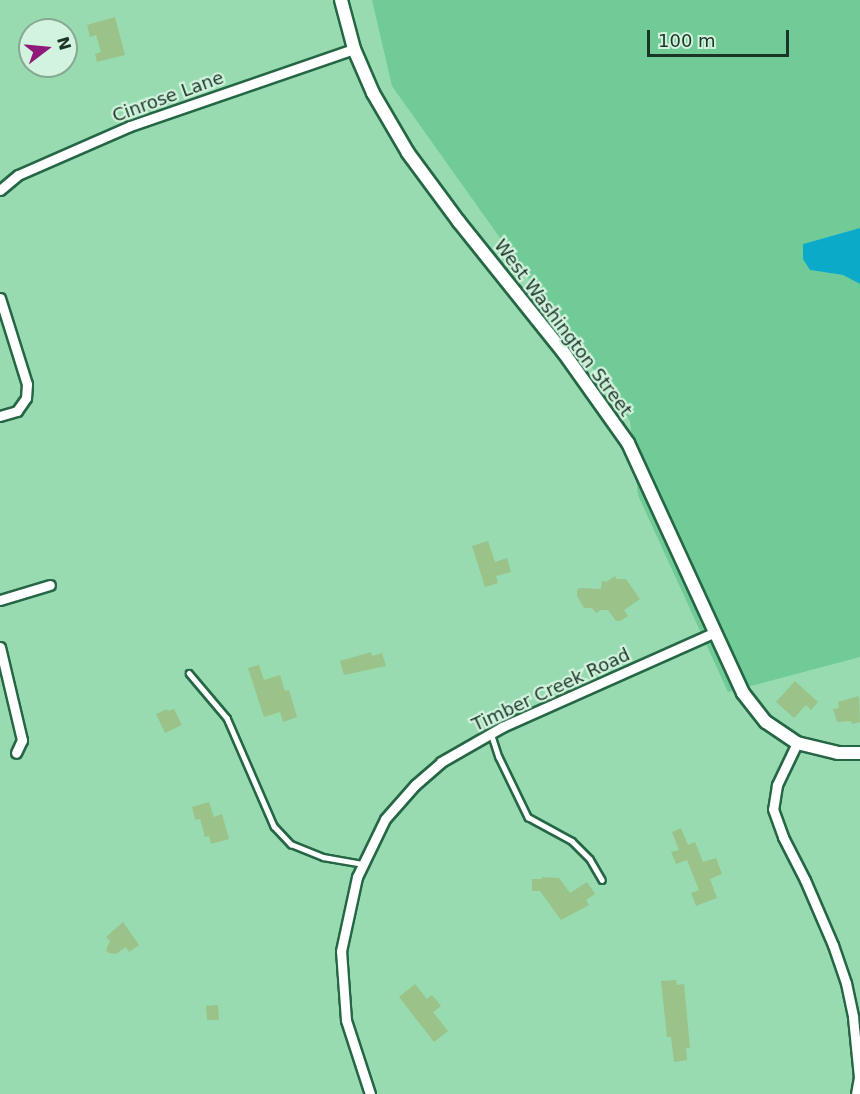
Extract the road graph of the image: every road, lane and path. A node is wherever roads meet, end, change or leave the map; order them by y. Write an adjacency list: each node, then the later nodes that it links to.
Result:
1 (341, 0): 2 (street, West Washington Street)
2 (354, 49): 3 (street, Cinrose Lane); 8 (street, West Washington Street)
3 (0, 190)
4 (0, 298): 5 (street)
5 (0, 416)
6 (50, 585): 7 (street)
7 (0, 600)
8 (715, 632): 12 (street, Timber Creek Road); 13 (street, West Washington Street)
9 (0, 647): 10 (street)
10 (2, 663): 14 (street)
11 (189, 673): 16 (lane)
12 (491, 733): 16 (street, Timber Creek Road); 17 (lane)
13 (797, 743): 15 (street, West Washington Street); 19 (street)
14 (16, 753)
15 (860, 753)
16 (363, 864): 18 (street, Timber Creek Road)
17 (602, 880)
18 (370, 1094)
19 (856, 1094)

